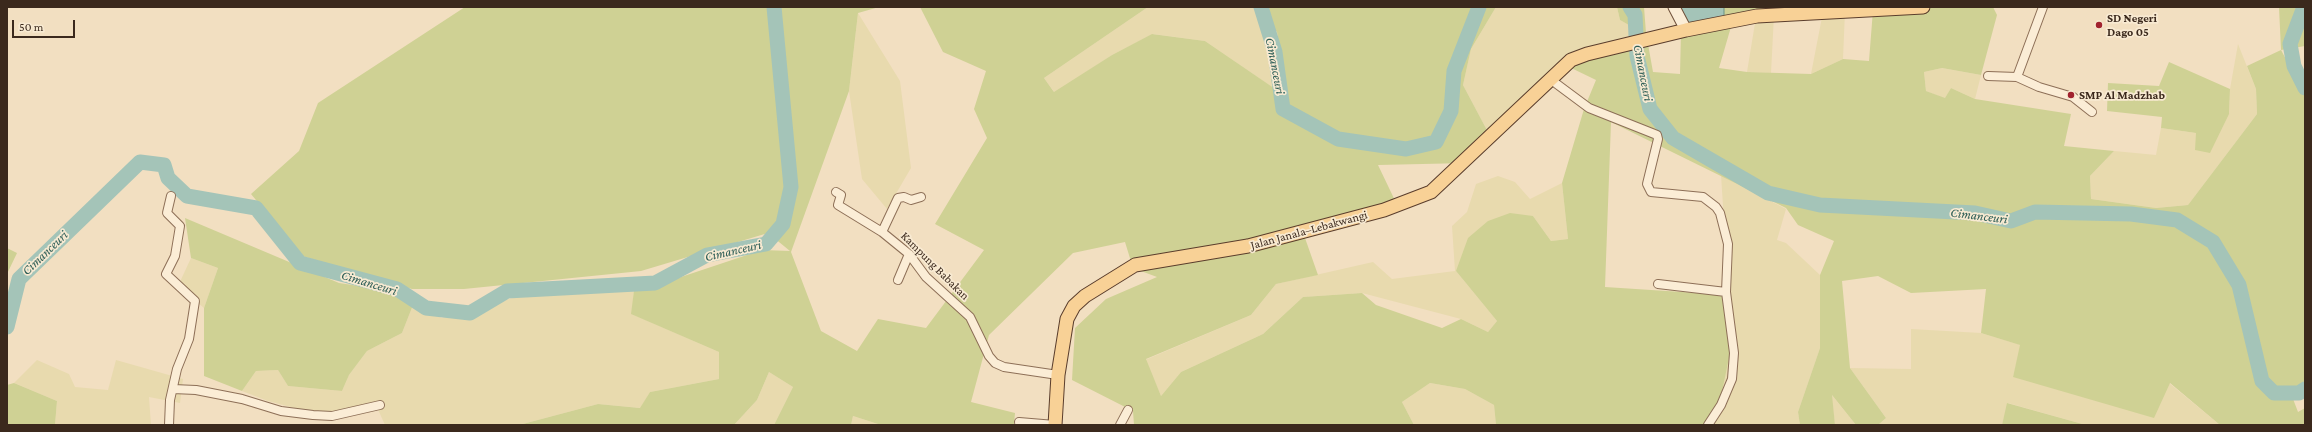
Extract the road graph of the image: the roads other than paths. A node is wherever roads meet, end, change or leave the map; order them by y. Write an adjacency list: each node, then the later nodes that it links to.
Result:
1 (1674, 7): 4 (street)
2 (1923, 7): 4 (main road)
3 (2043, 7): 6 (street)
4 (1686, 30): 7 (main road, Jalan Janala–Lebakwangi)
5 (1988, 76): 6 (street)
6 (2017, 77): 8 (street)
7 (1550, 79): 16 (street); 17 (main road, Jalan Janala–Lebakwangi)
8 (2092, 112)
9 (836, 192): 12 (street, Kampung Babakan)
10 (171, 196): 18 (street)
11 (921, 197): 12 (street)
12 (882, 232): 13 (street, Kampung Babakan)
13 (909, 254): 14 (street); 17 (street, Kampung Babakan)
14 (898, 280)
15 (1658, 284): 16 (street)
16 (1726, 292): 25 (street)
17 (1058, 375): 23 (main road, Jalan Janala–Lebakwangi)
18 (173, 389): 19 (street); 22 (street)
19 (380, 405)
20 (1128, 410): 24 (street)
21 (1019, 422): 23 (street)
22 (169, 425)
23 (1055, 425)
24 (1120, 425)
25 (1708, 425)

